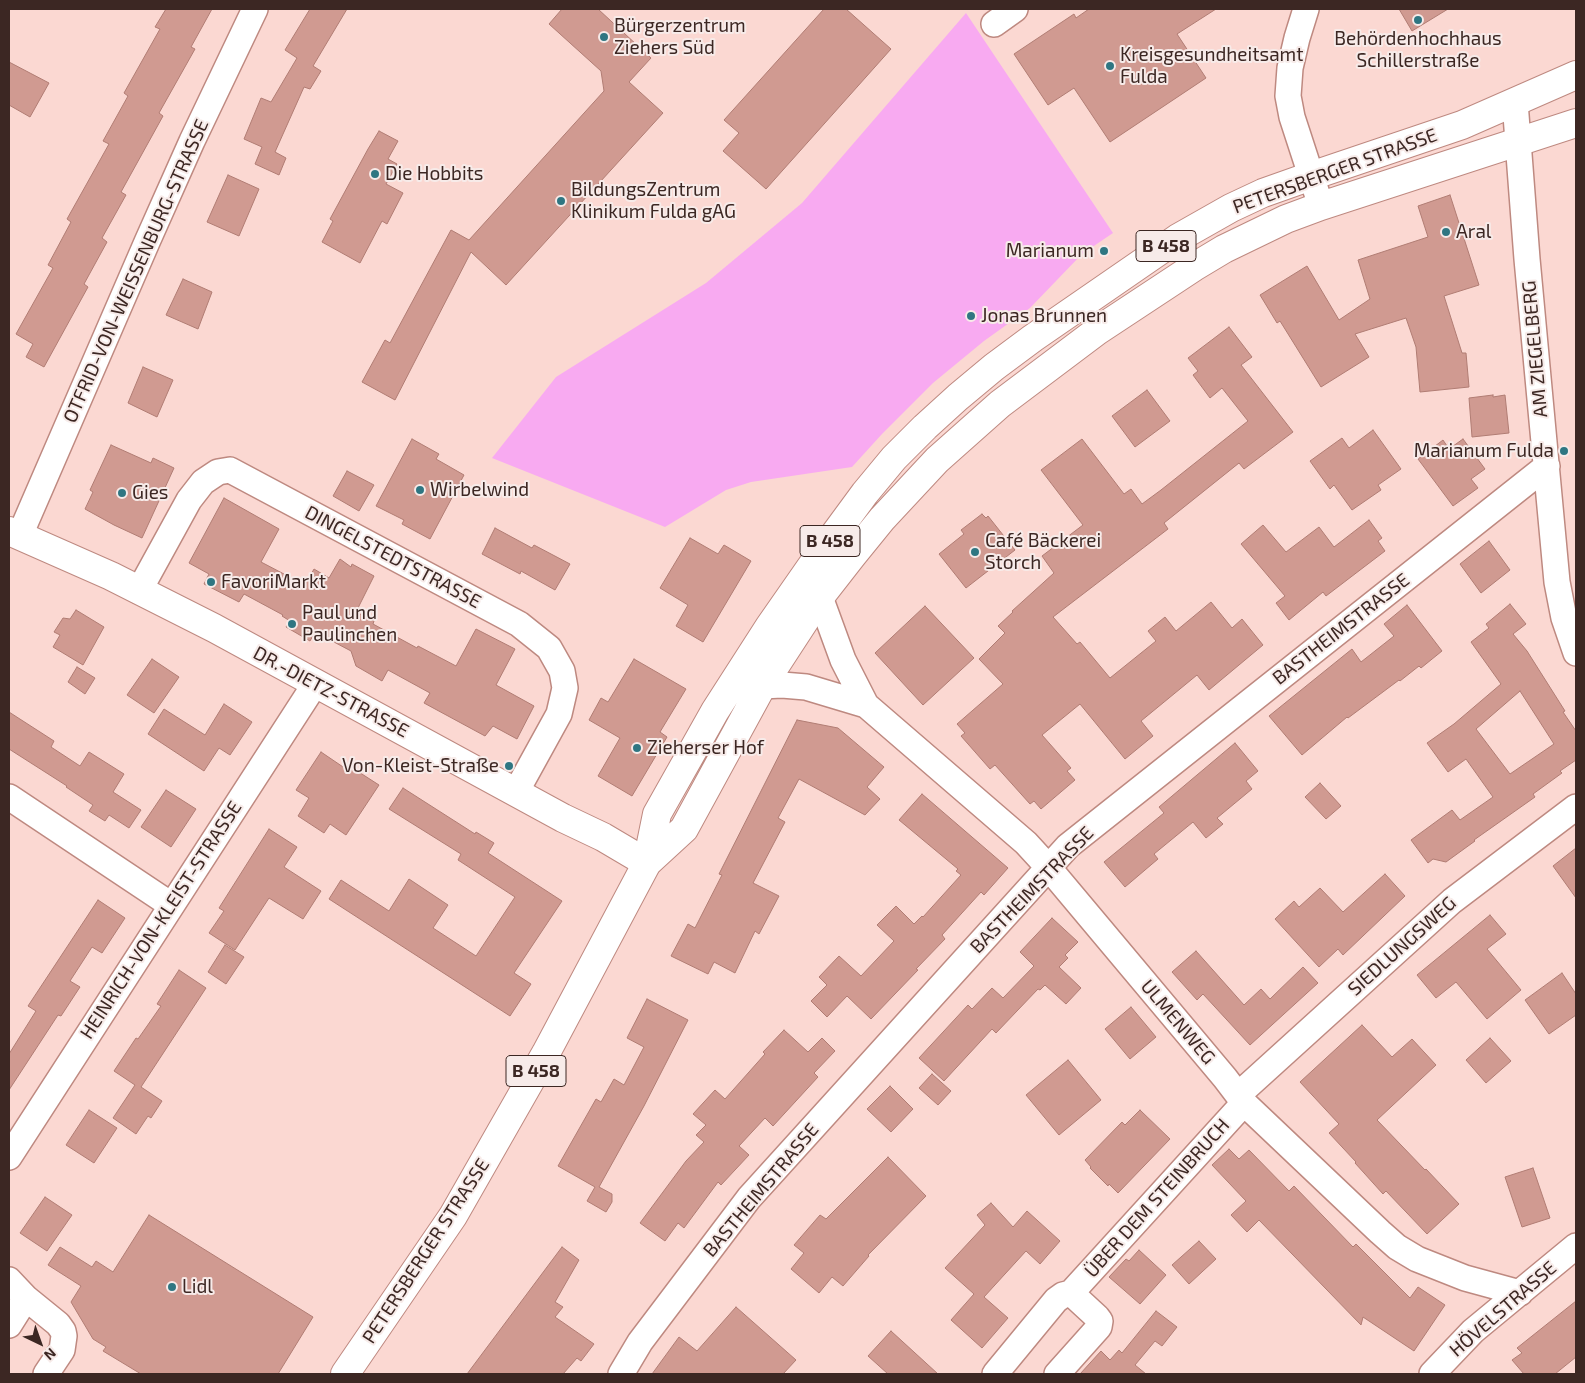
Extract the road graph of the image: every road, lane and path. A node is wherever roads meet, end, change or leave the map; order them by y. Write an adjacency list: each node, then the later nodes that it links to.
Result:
1 (255, 9): 12 (street, OTFRID-VON-WEISSENBURG-STRASSE)
2 (1015, 9): 4 (street)
3 (1306, 9): 9 (street)
4 (994, 24)
5 (1576, 75): 6 (main road, PETERSBERGER STRASSE / B 458)
6 (1514, 102): 8 (street, AM ZIEGELBERG); 9 (main road, PETERSBERGER STRASSE / B 458)
7 (1576, 124): 8 (main road, PETERSBERGER STRASSE / B 458)
8 (1517, 142): 10 (main road, PETERSBERGER STRASSE / B 458); 11 (street, AM ZIEGELBERG)
9 (1311, 176): 10 (street); 22 (main road, PETERSBERGER STRASSE / B 458)
10 (1321, 206): 14 (main road, PETERSBERGER STRASSE / B 458)
11 (1547, 466): 15 (street, AM ZIEGELBERG); 23 (street, BASTHEIMSTRASSE)
12 (14, 533): 13 (main road, DR.-DIETZ-STRASSE)
13 (139, 591): 16 (main road, DR.-DIETZ-STRASSE); 19 (street, DINGELSTEDTSTRASSE)
14 (820, 597): 17 (main road, PETERSBERGER STRASSE / B 458); 18 (street, ULMENWEG)
15 (1576, 653)
16 (315, 684): 19 (main road, DR.-DIETZ-STRASSE); 24 (street, HEINRICH-VON-KLEIST-STRASSE)
17 (762, 686): 18 (street, ULMENWEG); 22 (main road, PETERSBERGER STRASSE / B 458)
18 (866, 705): 23 (street, ULMENWEG)
19 (516, 792): 22 (main road, DR.-DIETZ-STRASSE)
20 (9, 797): 24 (street)
21 (1576, 807): 25 (street, SIEDLUNGSWEG)
22 (647, 863): 34 (main road, PETERSBERGER STRASSE / B 458)
23 (1048, 867): 25 (street, ULMENWEG); 35 (street, BASTHEIMSTRASSE)
24 (171, 905): 26 (street, HEINRICH-VON-KLEIST-STRASSE)
25 (1241, 1099): 29 (street, ÜBER DEM STEINBRUCH); 30 (street, ULMENWEG)
26 (12, 1146)
27 (1576, 1246): 30 (street, HÖVELSTRASSE)
28 (9, 1280): 31 (street)
29 (1071, 1293): 36 (street, ÜBER DEM STEINBRUCH); 37 (street, ÜBER DEM STEINBRUCH)
30 (1520, 1293): 38 (street, HÖVELSTRASSE)
31 (26, 1298): 32 (street); 33 (street)
32 (9, 1325)
33 (46, 1374)
34 (345, 1374)
35 (620, 1374)
36 (995, 1374)
37 (1057, 1374)
38 (1432, 1374)

